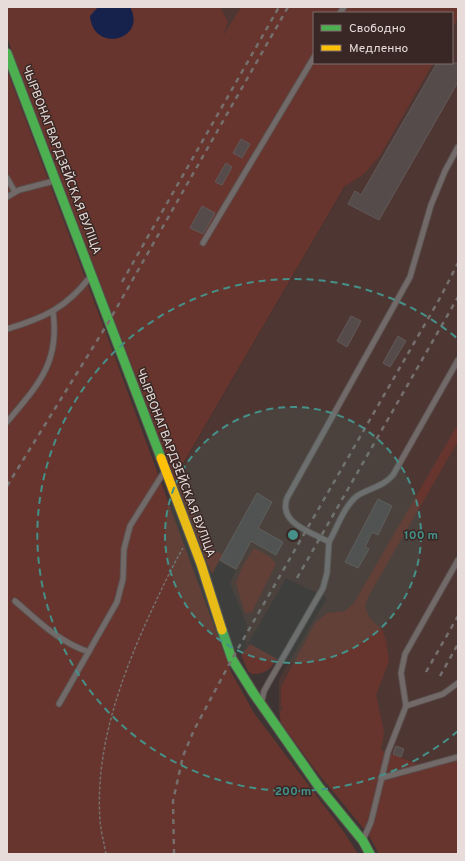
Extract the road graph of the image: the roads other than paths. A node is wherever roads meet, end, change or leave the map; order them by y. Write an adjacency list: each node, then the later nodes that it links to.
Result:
1 (7, 53): 5 (street, ЧЫРВОНАГВАРДЗЕЙСКАЯ ВУЛІЦА)
2 (313, 59): 8 (lane)
3 (458, 147): 15 (lane)
4 (7, 178): 6 (lane)
5 (55, 181): 6 (lane); 9 (street, ЧЫРВОНАГВАРДЗЕЙСКАЯ ВУЛІЦА)
6 (15, 192): 7 (lane)
7 (7, 197)
8 (204, 243)
9 (92, 274): 10 (lane); 14 (street, ЧЫРВОНАГВАРДЗЕЙСКАЯ ВУЛІЦА)
10 (53, 312): 11 (lane); 13 (lane)
11 (7, 328)
12 (458, 360): 15 (lane)
13 (7, 422)
14 (164, 471): 18 (lane); 22 (street, ЧЫРВОНАГВАРДЗЕЙСКАЯ ВУЛІЦА)
15 (329, 542): 22 (lane)
16 (458, 560): 21 (lane)
17 (15, 600): 18 (lane)
18 (89, 652): 20 (lane)
19 (458, 683): 21 (lane)
20 (59, 704)
21 (406, 706): 24 (lane)
22 (263, 707): 25 (street, ЧЫРВОНАГВАРДЗЕЙСКАЯ ВУЛІЦА)
23 (458, 758): 24 (lane)
24 (381, 778): 25 (lane)
25 (363, 841): 26 (street, ЧЫРВОНАГВАРДЗЕЙСКАЯ ВУЛІЦА)
26 (370, 854)

